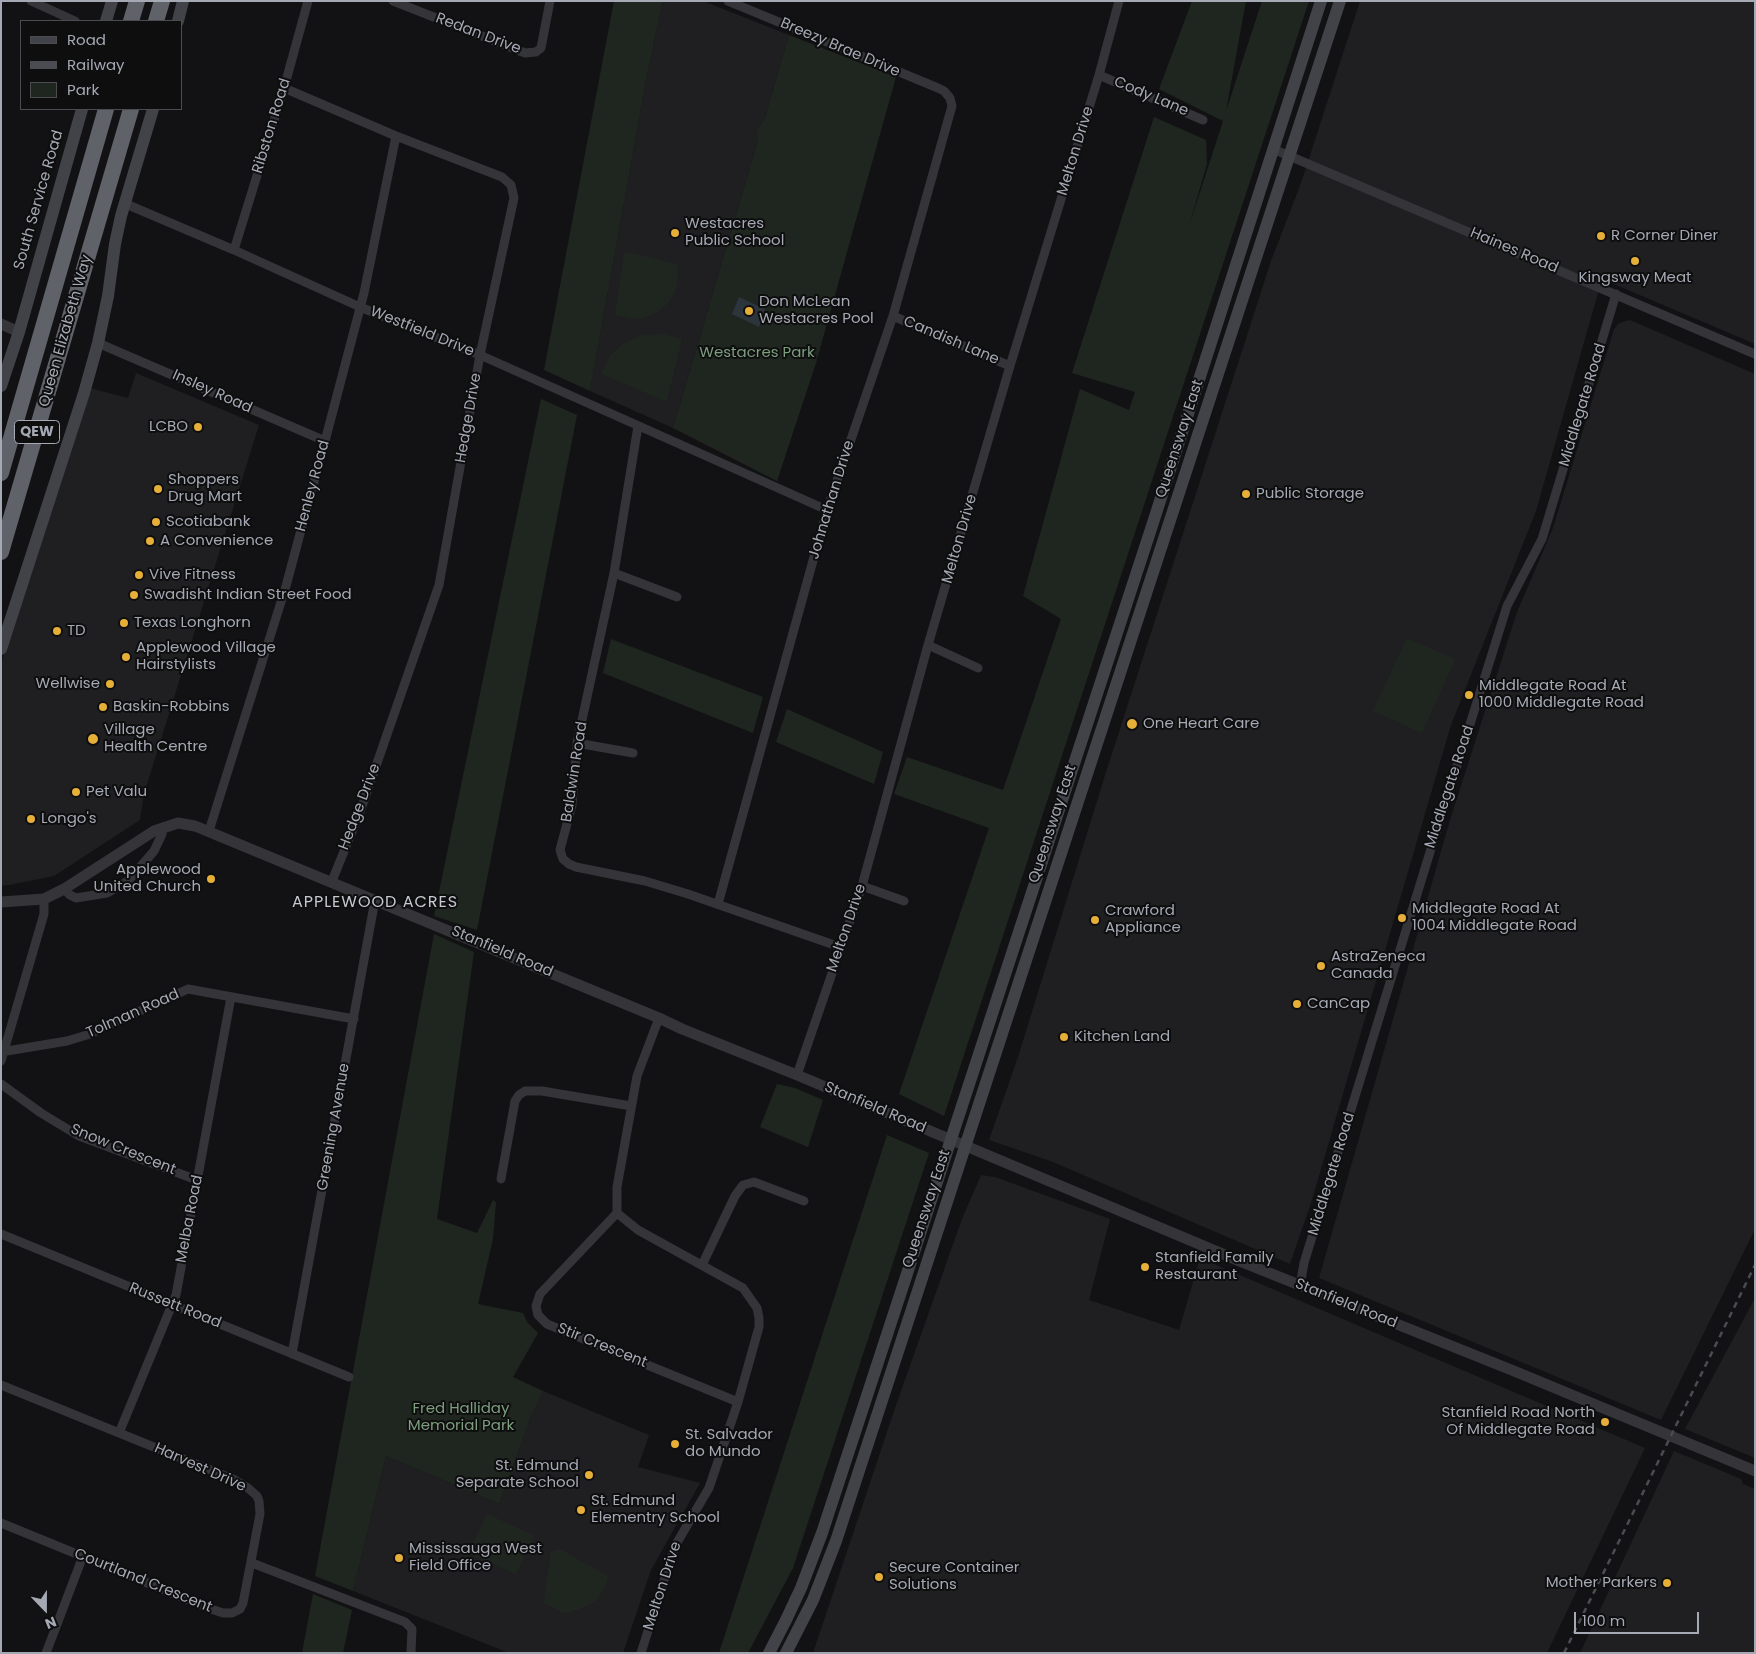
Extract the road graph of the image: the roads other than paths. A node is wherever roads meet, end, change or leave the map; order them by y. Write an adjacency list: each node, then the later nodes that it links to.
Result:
1 (31, 1): 13 (street)
2 (112, 1): 14 (main road)
3 (137, 1): 15 (highway)
4 (162, 1): 16 (highway)
5 (183, 1): 17 (main road)
6 (308, 1): 19 (street, Ribston Road)
7 (393, 1): 8 (street, Redan Drive)
8 (550, 1)
9 (728, 1): 20 (street, Breezy Brae Drive)
10 (1119, 1): 18 (street, Melton Drive)
11 (1321, 1): 27 (main road, Queensway East)
12 (1340, 1): 28 (main road, Queensway East)
13 (73, 20)
14 (106, 20)
15 (131, 20)
16 (156, 20)
17 (178, 20)
18 (1099, 75): 25 (street, Cody Lane); 39 (street, Melton Drive)
19 (284, 88): 26 (street, Hedge Drive); 30 (street, Ribston Road)
20 (950, 98): 33 (street, Johnathan Drive)
21 (82, 110): 35 (main road, South Service Road)
22 (106, 110): 43 (highway, Queen Elizabeth Way / QEW)
23 (130, 110): 45 (highway, Queen Elizabeth Way / QEW)
24 (153, 110): 29 (main road)
25 (1203, 120)
26 (396, 136): 32 (street, Henley Road); 38 (street, Hedge Drive)
27 (1273, 149): 28 (street, Haines Road); 72 (main road, Queensway East)
28 (1289, 156): 31 (street, Haines Road); 73 (main road, Queensway East)
29 (126, 204): 30 (street, Westfield Drive); 36 (main road)
30 (234, 250): 32 (street, Westfield Drive)
31 (1616, 294): 37 (street, Haines Road); 80 (street, Middlegate Road)
32 (360, 307): 38 (street, Westfield Drive); 42 (street, Henley Road)
33 (892, 316): 39 (street, Candish Lane); 44 (street, Johnathan Drive)
34 (1, 324): 35 (street)
35 (19, 332): 40 (main road, South Service Road)
36 (98, 343): 42 (street, Insley Road); 49 (main road)
37 (1755, 354)
38 (480, 355): 41 (street, Westfield Drive); 55 (street, Hedge Drive)
39 (1010, 366): 48 (street, Melton Drive)
40 (1, 386)
41 (638, 426): 44 (street, Westfield Drive); 46 (street, Baldwin Road)
42 (325, 441): 54 (street, Henley Road)
43 (1, 473)
44 (826, 510): 62 (street, Johnathan Drive)
45 (1, 552)
46 (614, 573): 47 (street); 51 (street, Baldwin Road)
47 (677, 597)
48 (928, 645): 50 (street); 56 (street, Melton Drive)
49 (1, 649)
50 (978, 668)
51 (577, 743): 52 (street); 62 (street, Baldwin Road)
52 (633, 753)
53 (163, 827): 54 (street, Stanfield Road); 57 (street, Stanfield Road); 57 (street)
54 (209, 831): 55 (street, Stanfield Road)
55 (332, 881): 59 (street, Stanfield Road)
56 (862, 886): 60 (street); 63 (street, Melton Drive)
57 (64, 889): 58 (street, Stanfield Road)
58 (44, 899): 61 (street, Stanfield Road); 67 (street)
59 (375, 900): 65 (street, Stanfield Road); 66 (street, Greening Avenue)
60 (904, 901)
61 (1, 902)
62 (718, 904): 63 (street, Baldwin Road)
63 (840, 947): 69 (street, Melton Drive)
64 (231, 997): 66 (street, Tolman Road); 67 (street, Tolman Road); 75 (street, Melba Road)
65 (659, 1018): 69 (street, Stanfield Road); 71 (street)
66 (354, 1019): 82 (street, Greening Avenue)
67 (3, 1052): 68 (street)
68 (1, 1061)
69 (797, 1075): 72 (street, Stanfield Road)
70 (1, 1084): 75 (street, Snow Crescent)
71 (631, 1106): 74 (street); 77 (street)
72 (950, 1140): 73 (street, Stanfield Road); 94 (main road, Queensway East)
73 (964, 1146): 80 (street, Stanfield Road); 95 (main road, Queensway East)
74 (501, 1179)
75 (197, 1180): 81 (street, Melba Road)
76 (804, 1201): 79 (street)
77 (617, 1213): 79 (street, Melton Drive); 85 (street, Stir Crescent)
78 (1, 1234): 81 (street, Russett Road)
79 (702, 1265): 85 (street, Melton Drive)
80 (1300, 1286): 87 (street, Stanfield Road)
81 (172, 1305): 82 (street, Russett Road); 86 (street, Melba Road)
82 (292, 1354): 83 (street, Russett Road)
83 (349, 1378)
84 (1, 1385): 86 (street, Harvest Drive)
85 (738, 1402): 93 (street, Melton Drive)
86 (119, 1432): 90 (street, Harvest Drive)
87 (1755, 1471)
88 (1, 1523): 89 (street, Courtland Crescent)
89 (83, 1556): 90 (street, Courtland Crescent); 91 (street)
90 (252, 1563): 92 (street)
91 (46, 1653)
92 (412, 1653)
93 (641, 1653)
94 (768, 1653)
95 (786, 1653)

